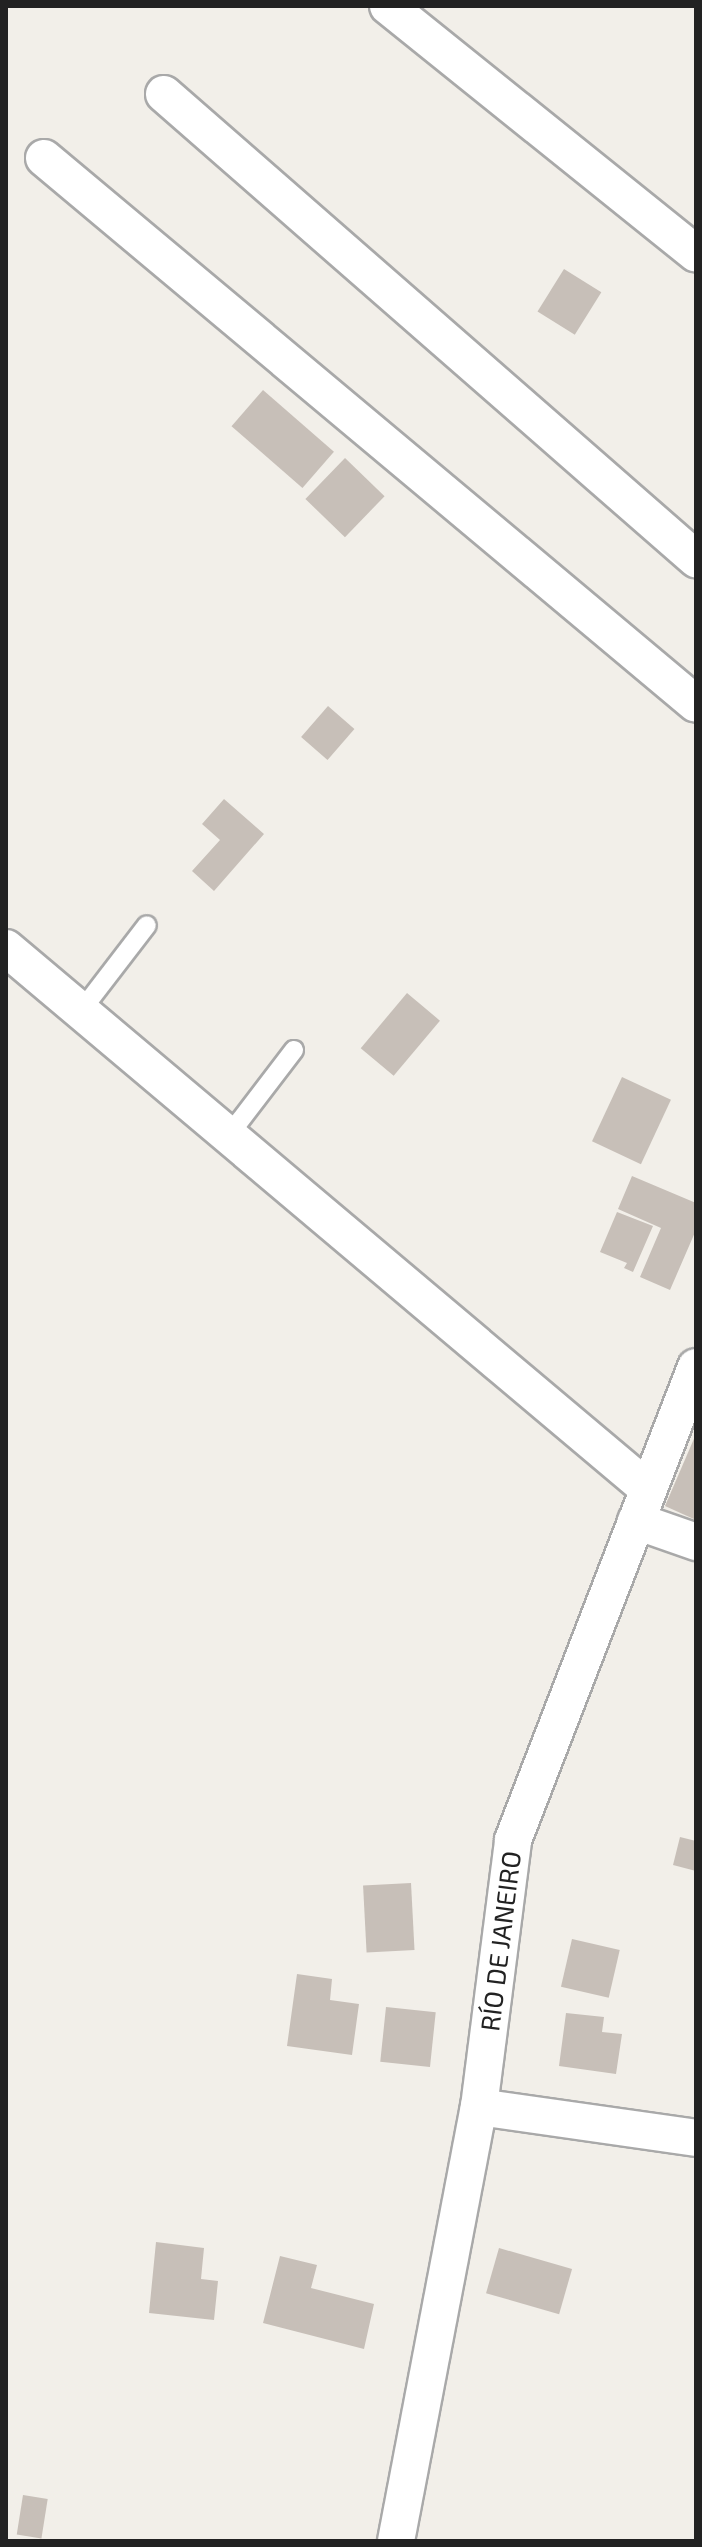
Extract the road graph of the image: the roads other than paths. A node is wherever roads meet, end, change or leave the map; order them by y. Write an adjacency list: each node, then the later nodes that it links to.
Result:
1 (388, 6): 4 (street)
2 (164, 94): 5 (street)
3 (44, 158): 6 (street)
4 (696, 254)
5 (690, 540)
6 (696, 704)
7 (147, 925): 9 (lane)
8 (6, 948): 9 (street)
9 (81, 1011): 11 (street)
10 (294, 1050): 11 (lane)
11 (229, 1135): 13 (street)
12 (694, 1379): 13 (street, RÍO DE JANEIRO)
13 (642, 1505): 14 (street); 15 (street, RÍO DE JANEIRO)
14 (696, 1542)
15 (479, 2107): 16 (street); 17 (street, RÍO DE JANEIRO)
16 (696, 2138)
17 (396, 2541)

